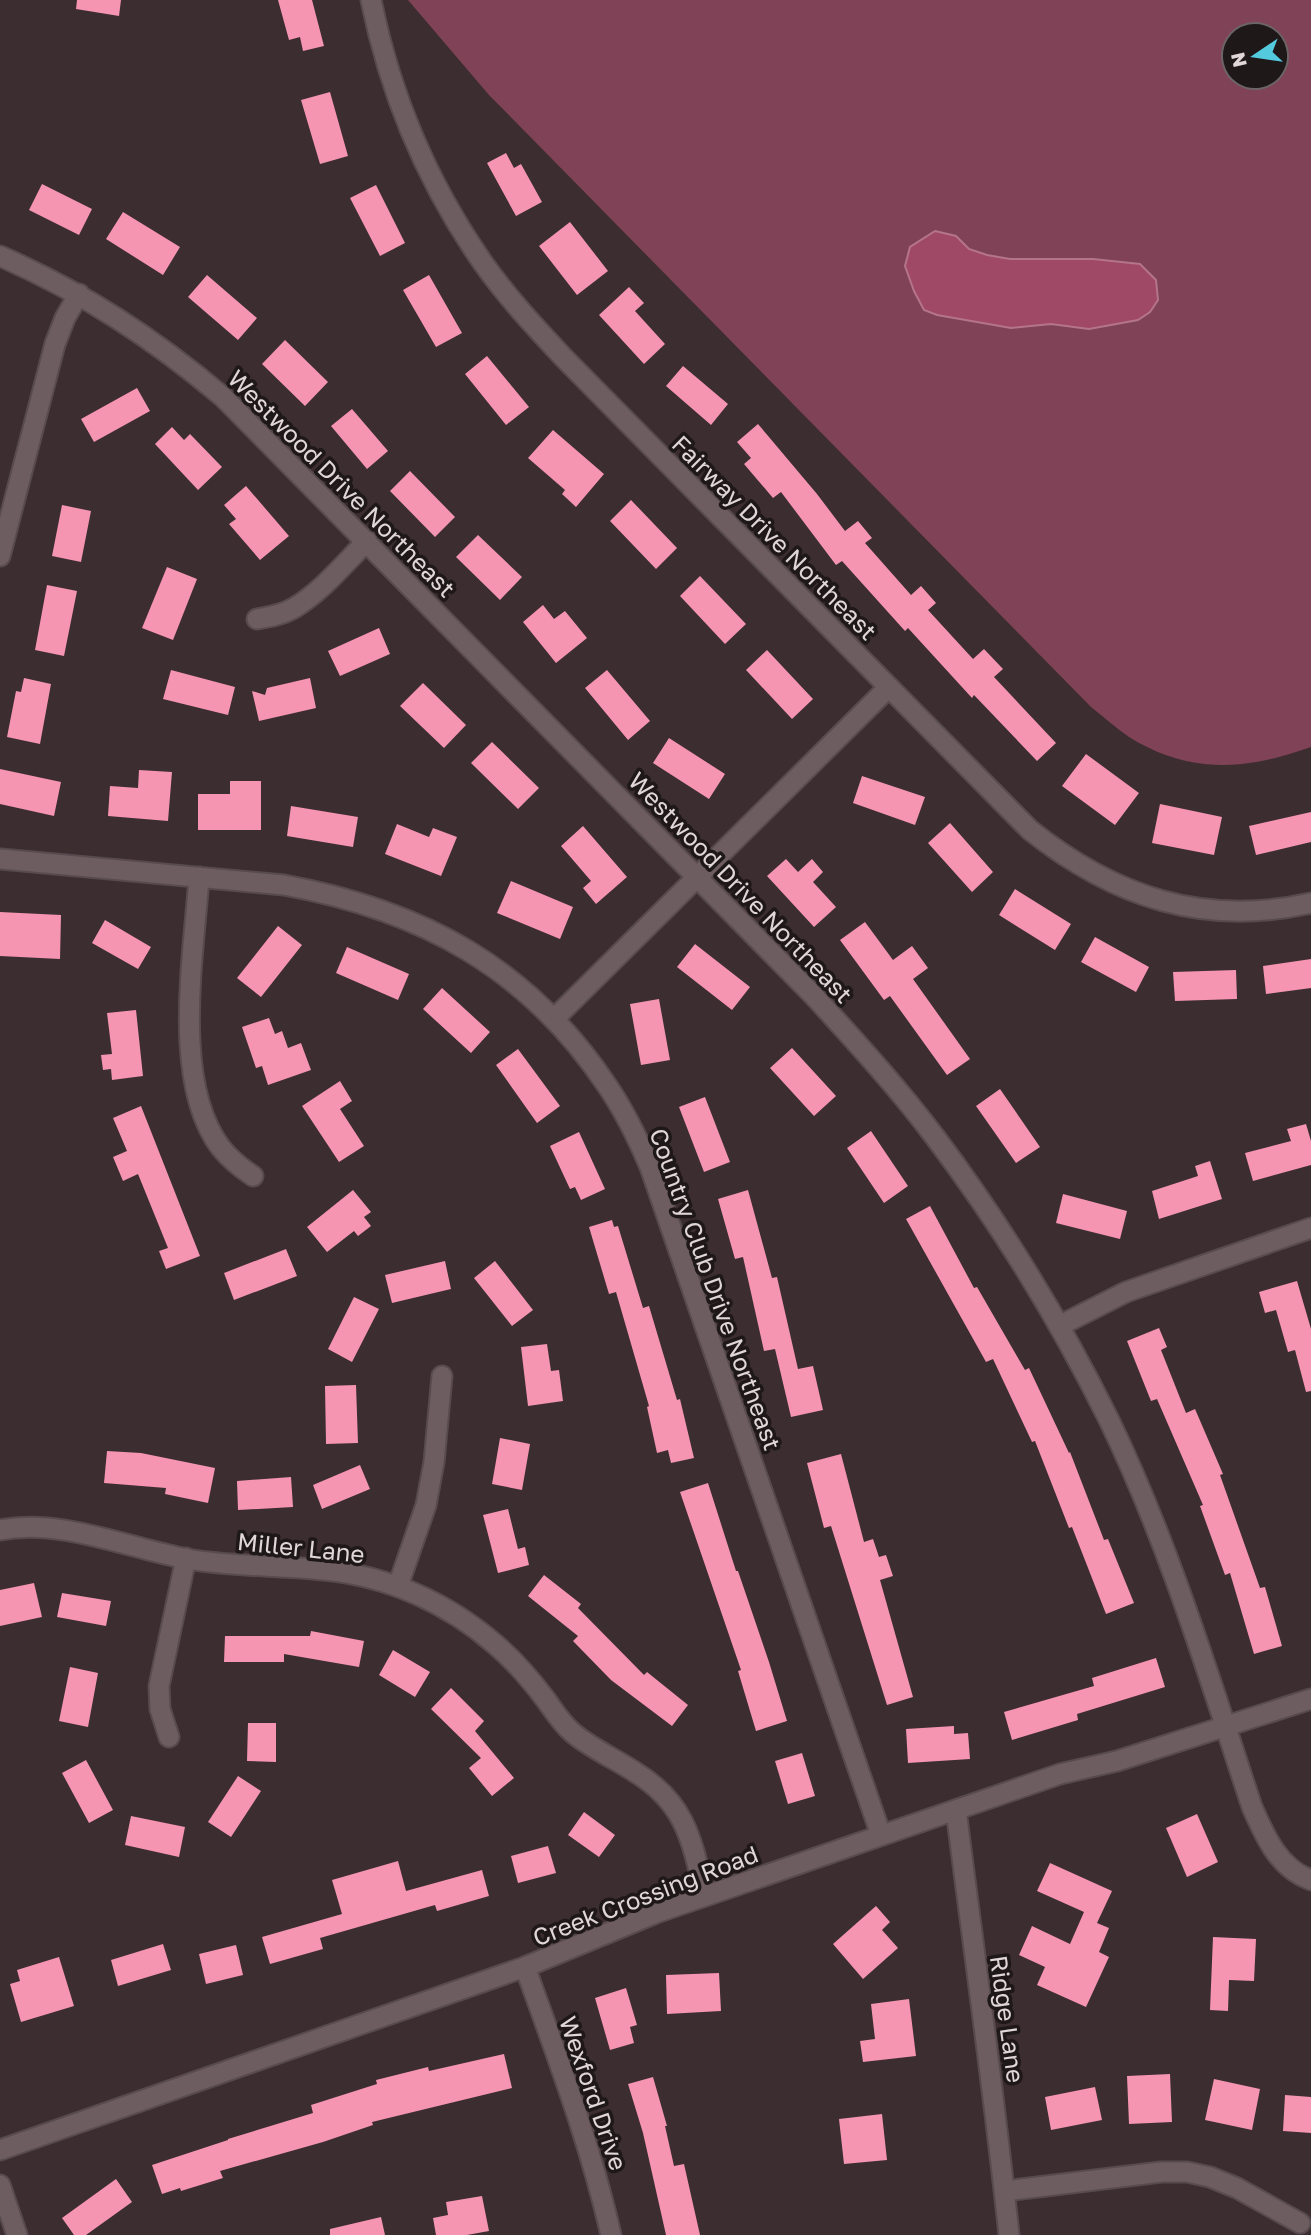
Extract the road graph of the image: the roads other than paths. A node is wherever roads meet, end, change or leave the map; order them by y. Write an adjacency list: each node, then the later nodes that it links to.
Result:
1 (371, 0): 7 (street, Fairway Drive Northeast)
2 (0, 257): 3 (street, Westwood Drive Northeast)
3 (79, 294): 4 (street, Westwood Drive Northeast); 5 (street)
4 (367, 541): 6 (street); 9 (street, Westwood Drive Northeast)
5 (0, 556)
6 (257, 619)
7 (889, 687): 9 (street); 11 (street, Fairway Drive Northeast)
8 (0, 859): 10 (street, Country Club Drive Northeast)
9 (697, 876): 12 (street); 15 (street, Westwood Drive Northeast)
10 (199, 877): 12 (street, Country Club Drive Northeast); 13 (street)
11 (1311, 903)
12 (554, 1019): 24 (street, Country Club Drive Northeast)
13 (253, 1175)
14 (1311, 1228): 15 (street)
15 (1059, 1326): 21 (street, Westwood Drive Northeast)
16 (442, 1376): 19 (street)
17 (0, 1530): 18 (street, Miller Lane)
18 (186, 1558): 19 (street, Miller Lane); 22 (street)
19 (398, 1586): 26 (street, Miller Lane)
20 (1311, 1699): 21 (street, Creek Crossing Road)
21 (1226, 1728): 23 (street, Creek Crossing Road); 25 (street, Westwood Drive Northeast)
22 (169, 1737)
23 (956, 1810): 24 (street, Creek Crossing Road); 30 (street, Ridge Lane)
24 (881, 1835): 26 (street, Creek Crossing Road)
25 (1311, 1880)
26 (705, 1896): 27 (street, Creek Crossing Road)
27 (526, 1967): 28 (street, Creek Crossing Road); 33 (street, Wexford Drive)
28 (0, 2150)
29 (0, 2185): 32 (street)
30 (1005, 2190): 31 (street); 34 (street, Ridge Lane)
31 (1300, 2223)
32 (17, 2235)
33 (611, 2235)
34 (1009, 2235)

